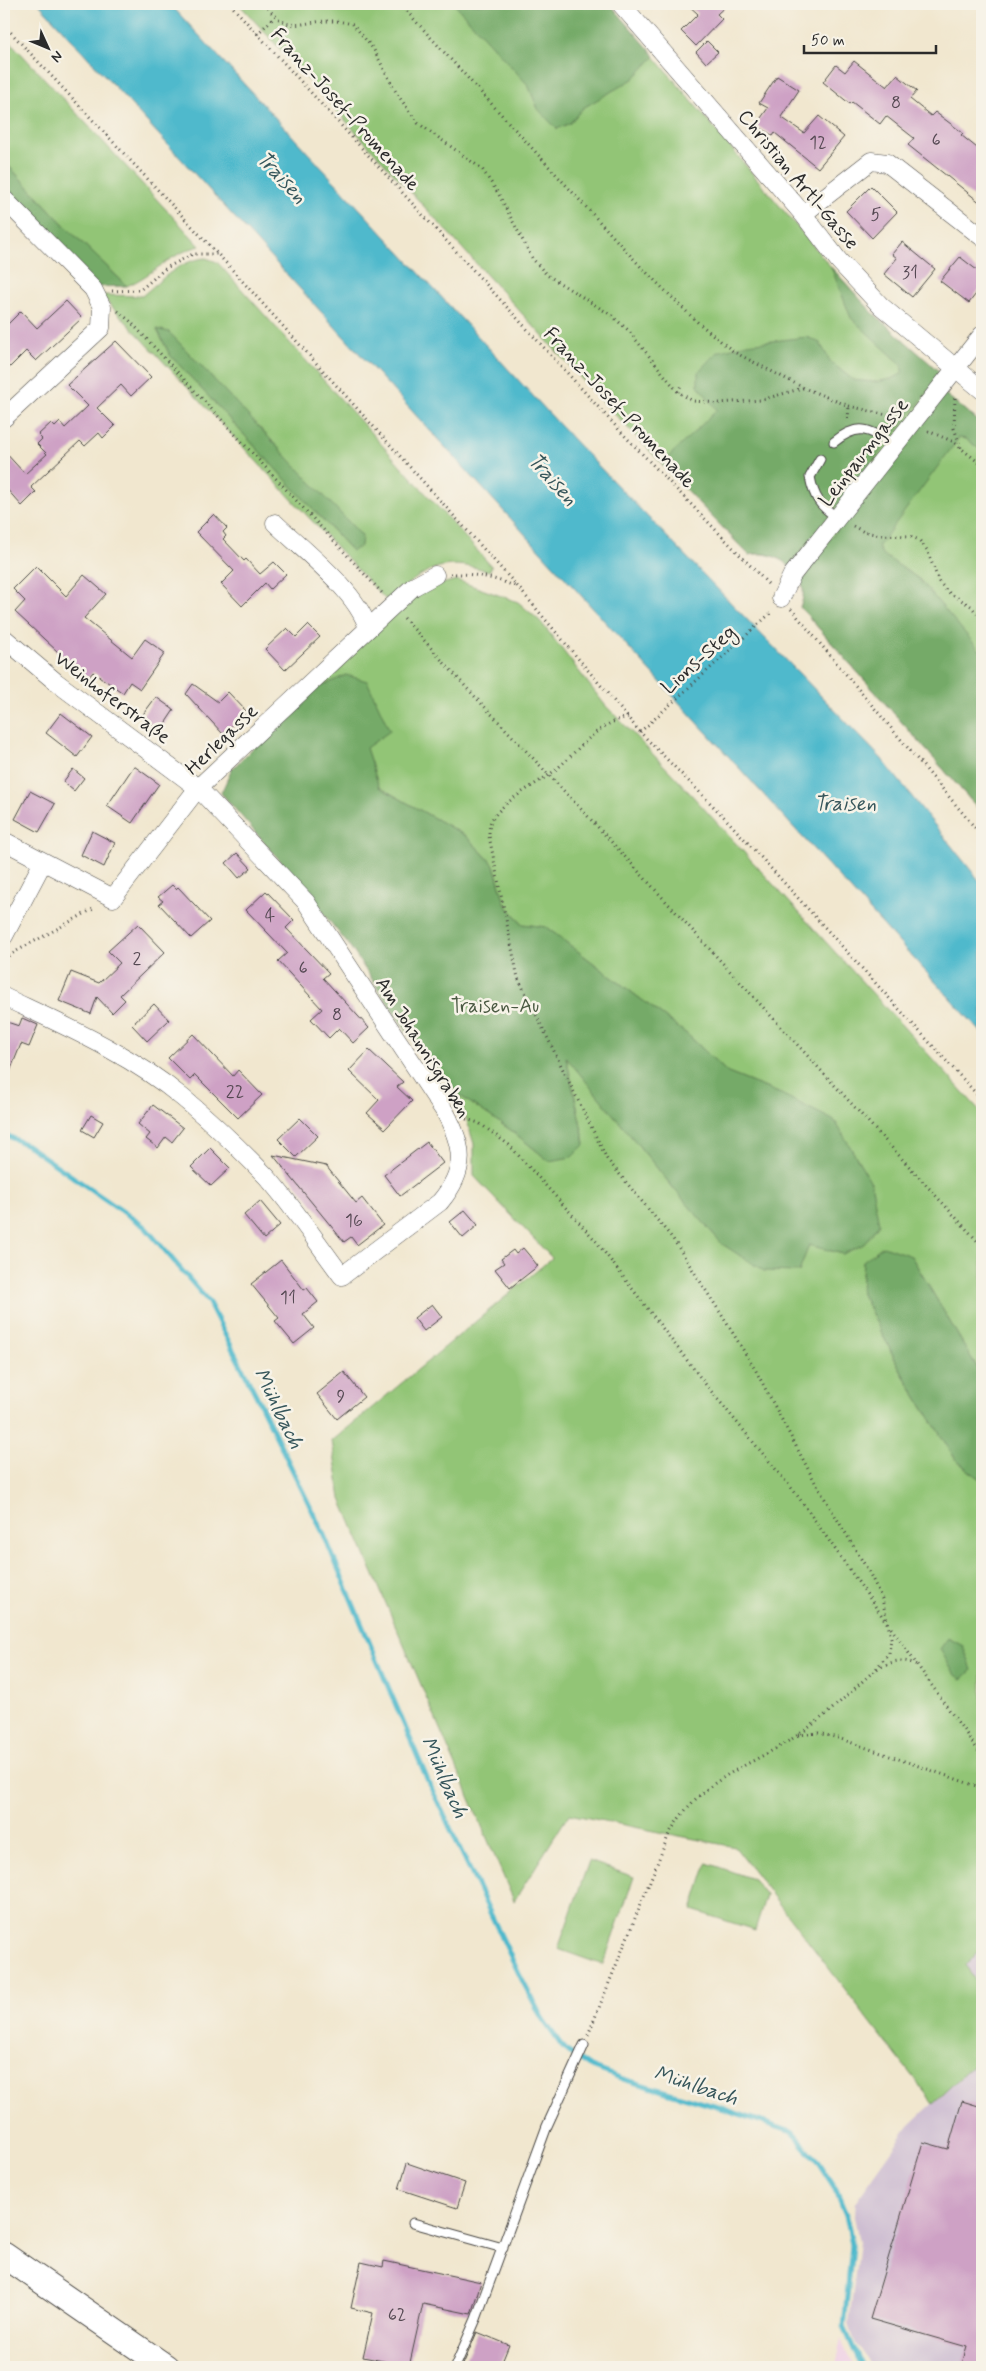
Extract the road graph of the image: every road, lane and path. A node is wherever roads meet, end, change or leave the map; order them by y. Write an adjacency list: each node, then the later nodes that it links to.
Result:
1 (230, 4): 7 (path, Franz-Josef-Promenade)
2 (265, 4): 5 (path)
3 (400, 4): 16 (path)
4 (621, 4): 9 (street, Christian Artl-Gasse)
5 (275, 17): 7 (path); 18 (path)
6 (4, 25): 11 (path)
7 (258, 34): 30 (path, Franz-Josef-Promenade)
8 (4, 199): 12 (street)
9 (803, 214): 10 (street); 14 (street, Christian Artl-Gasse)
10 (982, 237)
11 (218, 254): 12 (path); 29 (path)
12 (93, 289): 19 (street); 31 (path)
13 (982, 335): 14 (street, Leinpaumgasse)
14 (956, 369): 17 (street, Christian Artl-Gasse); 20 (street, Leinpaumgasse); 23 (path)
15 (682, 383): 18 (path)
16 (804, 388): 18 (path); 20 (path)
17 (982, 390)
18 (678, 392)
19 (4, 418)
20 (912, 424): 22 (street, Leinpaumgasse); 23 (path)
21 (834, 442): 22 (lane)
22 (896, 446): 26 (street, Leinpaumgasse)
23 (961, 448): 25 (path)
24 (820, 459): 26 (lane)
25 (982, 465)
26 (838, 518): 30 (street, Leinpaumgasse); 32 (path)
27 (275, 523): 33 (street)
28 (435, 575): 29 (path); 31 (street, Herlegasse)
29 (518, 587): 35 (path)
30 (778, 604): 36 (path, Lions-Steg); 39 (path, Franz-Josef-Promenade)
31 (394, 605): 33 (street, Herlegasse); 37 (path)
32 (982, 620)
33 (368, 628): 38 (street, Herlegasse)
34 (4, 638): 38 (street, Weinhoferstraße)
35 (628, 717): 36 (path); 37 (path)
36 (640, 732): 46 (path)
37 (549, 775): 48 (path); 49 (path)
38 (198, 788): 42 (street, Herlegasse); 47 (street, Am Johannisgraben)
39 (982, 836)
40 (4, 841): 41 (street)
41 (42, 862): 42 (street); 43 (street)
42 (113, 898): 44 (path)
43 (4, 936)
44 (4, 958)
45 (4, 997): 47 (street, Am Johannisgraben)
46 (982, 1100)
47 (445, 1112): 49 (path)
48 (982, 1246)
49 (889, 1627): 50 (path); 51 (path)
50 (918, 1666): 51 (path); 53 (path)
51 (875, 1670): 52 (path)
52 (798, 1735): 54 (path); 55 (path)
53 (982, 1756)
54 (982, 1788)
55 (583, 2046): 57 (lane)
56 (412, 2223): 57 (lane)
57 (503, 2248): 60 (lane)
58 (4, 2255): 59 (main road)
59 (166, 2367)
60 (455, 2367)

